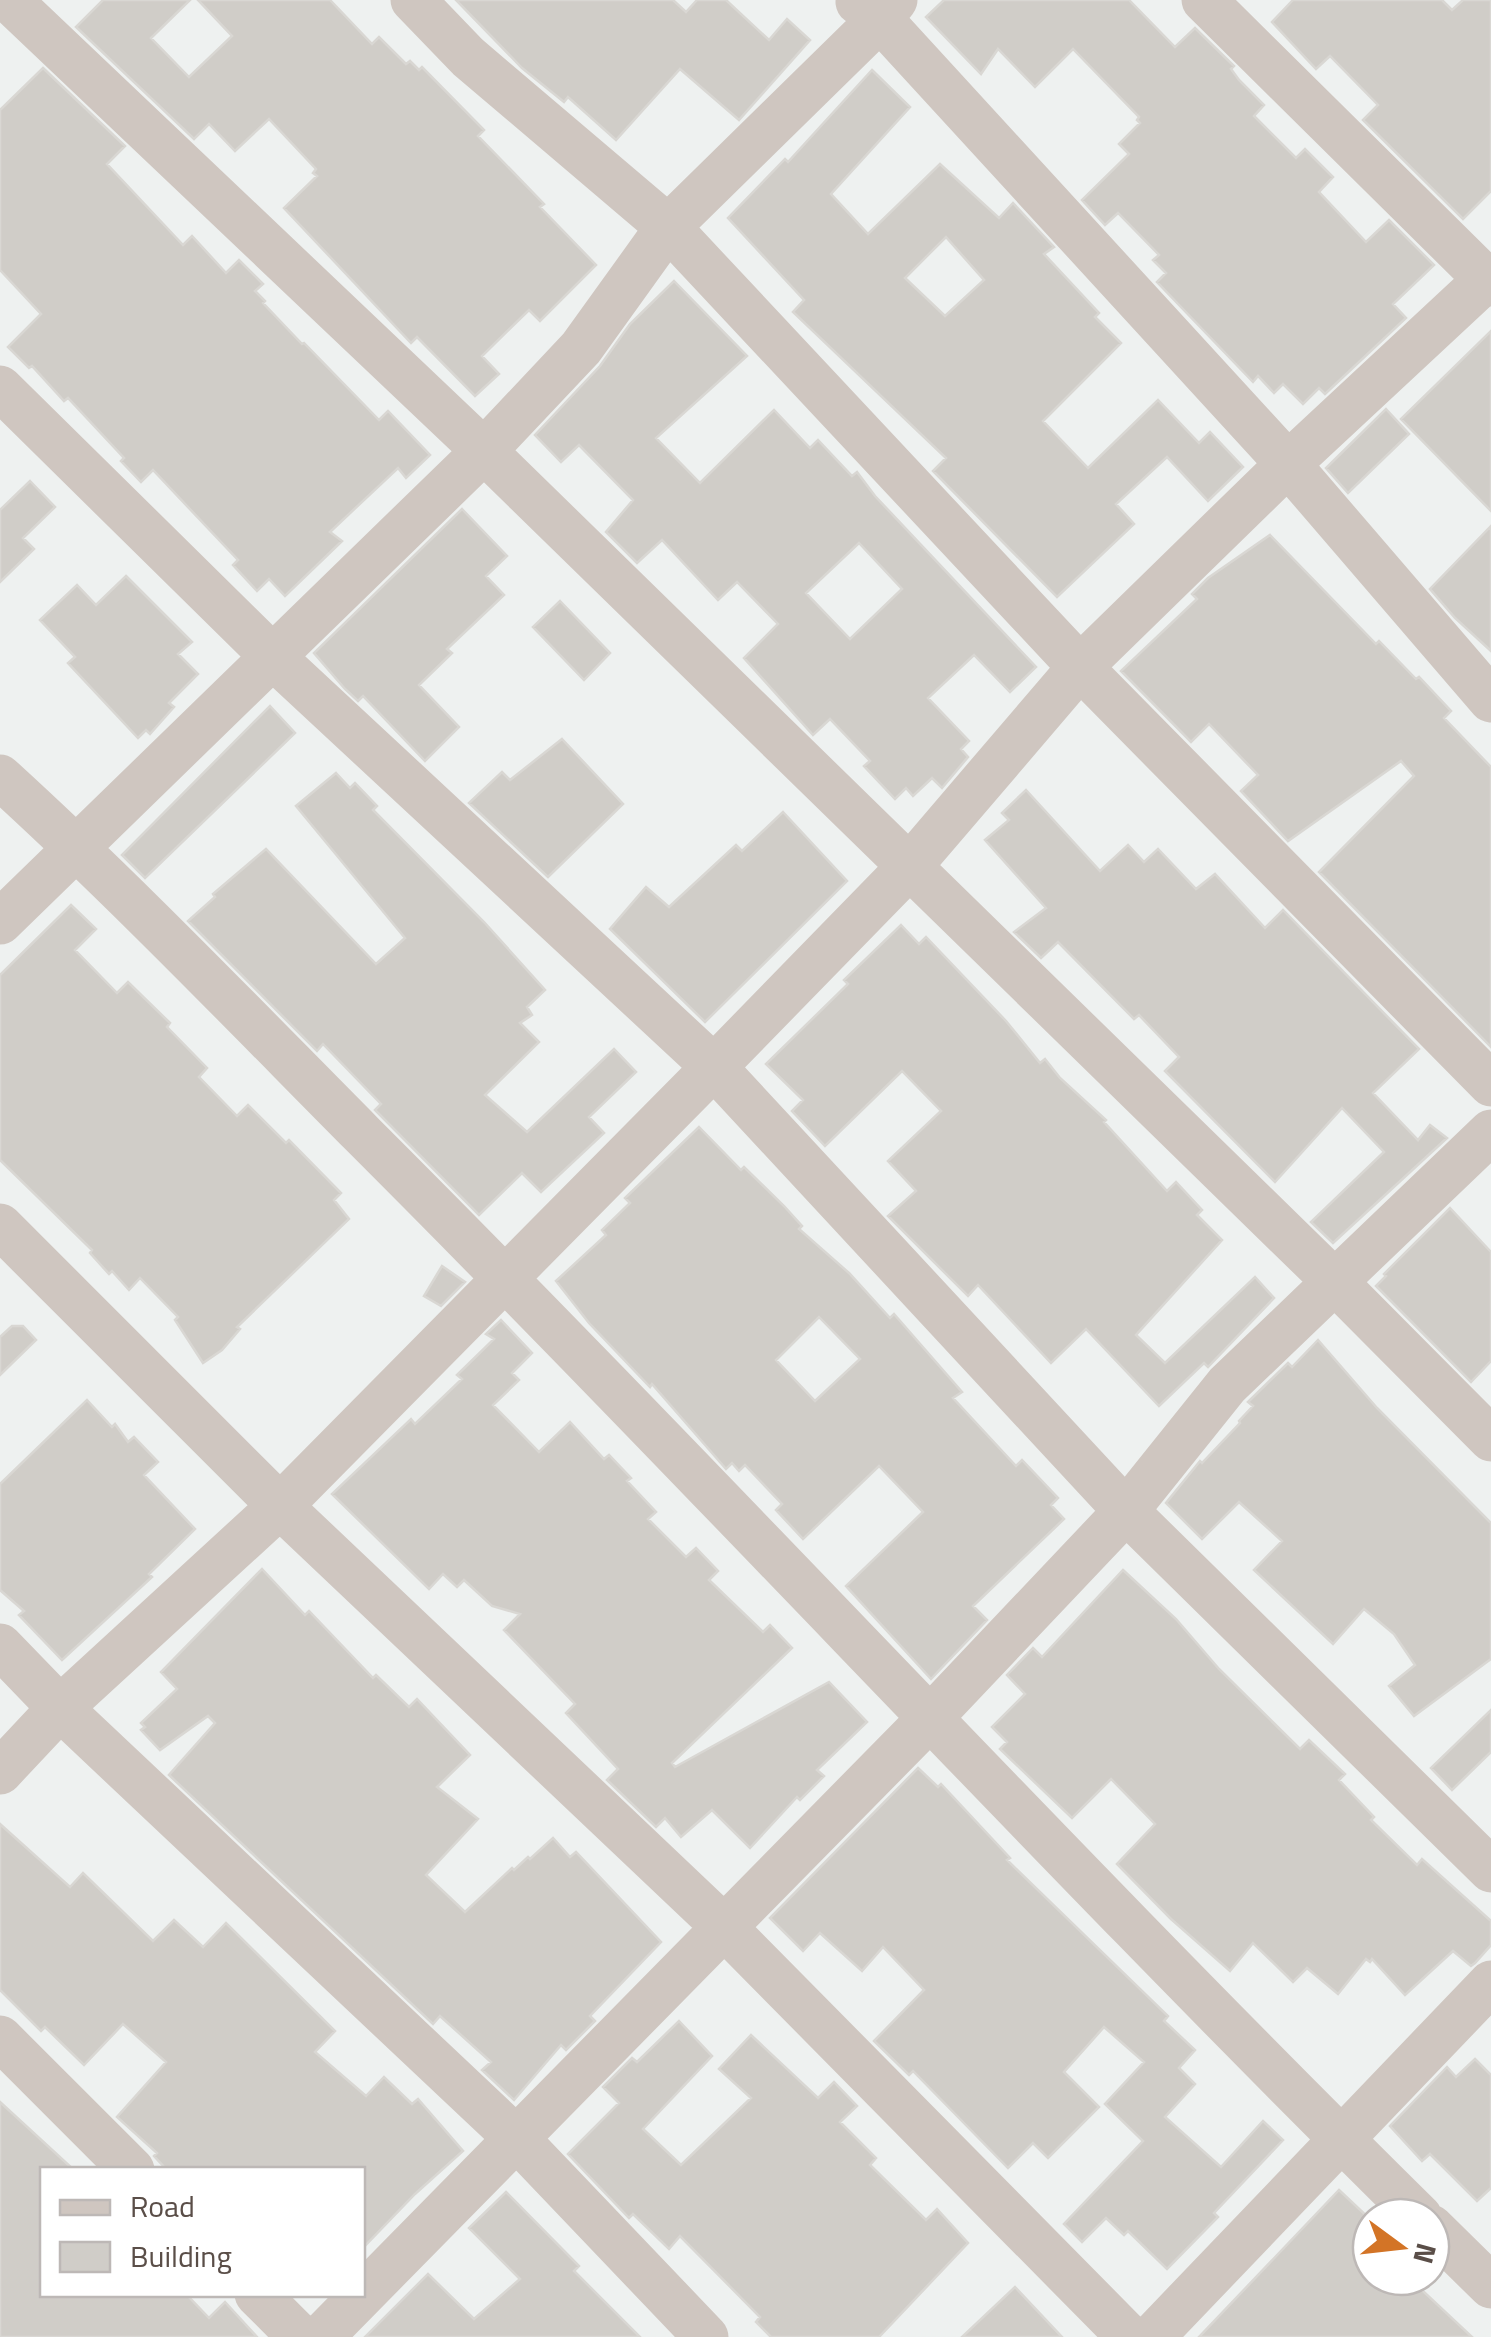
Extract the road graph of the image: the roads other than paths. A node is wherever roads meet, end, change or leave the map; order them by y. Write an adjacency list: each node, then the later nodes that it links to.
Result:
1 (413, 0): 5 (street)
2 (1204, 0): 6 (street)
3 (10, 6): 8 (street)
4 (877, 6): 5 (street); 9 (street)
5 (668, 227): 8 (street); 11 (street)
6 (1490, 279): 9 (street)
7 (0, 388): 10 (street)
8 (484, 451): 10 (street); 15 (street)
9 (1288, 464): 11 (street); 12 (street)
10 (274, 658): 14 (street); 17 (street)
11 (1080, 667): 15 (street); 18 (street)
12 (1491, 700)
13 (0, 777): 14 (street)
14 (78, 849): 16 (street); 21 (street)
15 (909, 867): 17 (street); 22 (street)
16 (0, 922)
17 (714, 1067): 21 (street); 25 (street)
18 (1491, 1084)
19 (1491, 1132): 22 (street)
20 (0, 1226): 24 (street)
21 (506, 1278): 24 (street); 28 (street)
22 (1333, 1280): 23 (street); 25 (street)
23 (1491, 1439)
24 (280, 1506): 27 (street); 31 (street)
25 (1126, 1511): 28 (street); 30 (street)
26 (0, 1646): 27 (street)
27 (60, 1708): 29 (street); 34 (street)
28 (929, 1719): 31 (street); 35 (street)
29 (0, 1772)
30 (1491, 1870)
31 (725, 1928): 34 (street); 46 (street)
32 (1491, 1983): 35 (street)
33 (0, 2038): 36 (street)
34 (518, 2140): 40 (street); 45 (street)
35 (1342, 2140): 37 (street); 47 (street)
36 (129, 2167)
37 (1400, 2197)
38 (1451, 2247): 39 (street)
39 (1491, 2286)
40 (365, 2293)
41 (260, 2297): 43 (street)
42 (361, 2297): 44 (street)
43 (300, 2337)
44 (321, 2337)
45 (706, 2337)
46 (1129, 2337)
47 (1152, 2337)

